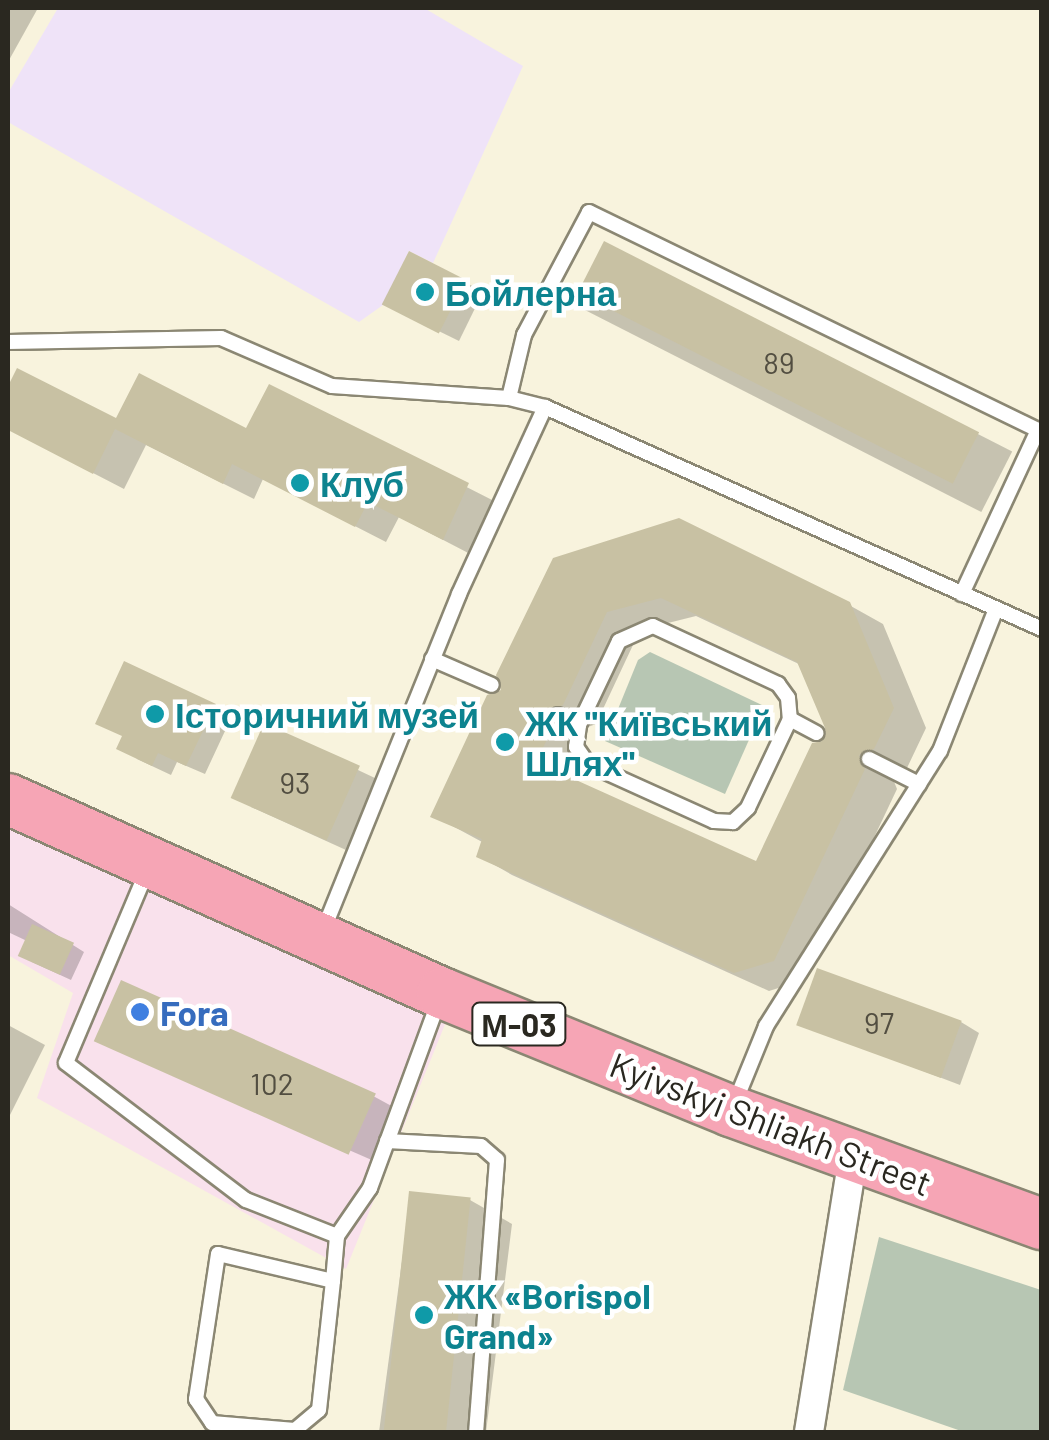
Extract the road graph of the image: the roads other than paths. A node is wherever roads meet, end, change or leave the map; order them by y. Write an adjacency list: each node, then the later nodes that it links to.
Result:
1 (8, 342): 2 (lane)
2 (510, 398): 3 (lane); 4 (lane)
3 (544, 407): 4 (lane); 7 (lane)
4 (962, 594): 5 (lane)
5 (996, 609): 6 (lane); 14 (lane)
6 (1042, 630)
7 (432, 659): 8 (lane); 17 (lane)
8 (492, 686)
9 (558, 715): 11 (lane)
10 (790, 720): 11 (lane); 11 (lane); 12 (lane)
11 (579, 724)
12 (816, 733)
13 (869, 759): 14 (lane)
14 (919, 784): 19 (lane)
15 (8, 799): 16 (highway, Kyivskyi Shliakh Street / М-03)
16 (149, 866): 17 (highway, Kyivskyi Shliakh Street / М-03); 23 (lane)
17 (320, 942): 18 (highway, Kyivskyi Shliakh Street / М-03)
18 (442, 993): 19 (highway, Kyivskyi Shliakh Street / М-03); 20 (lane)
19 (732, 1110): 21 (highway, Kyivskyi Shliakh Street / М-03)
20 (387, 1141): 23 (lane); 25 (lane)
21 (853, 1156): 22 (highway, Kyivskyi Shliakh Street / М-03); 26 (street)
22 (1042, 1224)
23 (337, 1236): 24 (lane)
24 (332, 1282): 24 (lane)
25 (476, 1432)
26 (810, 1432)

